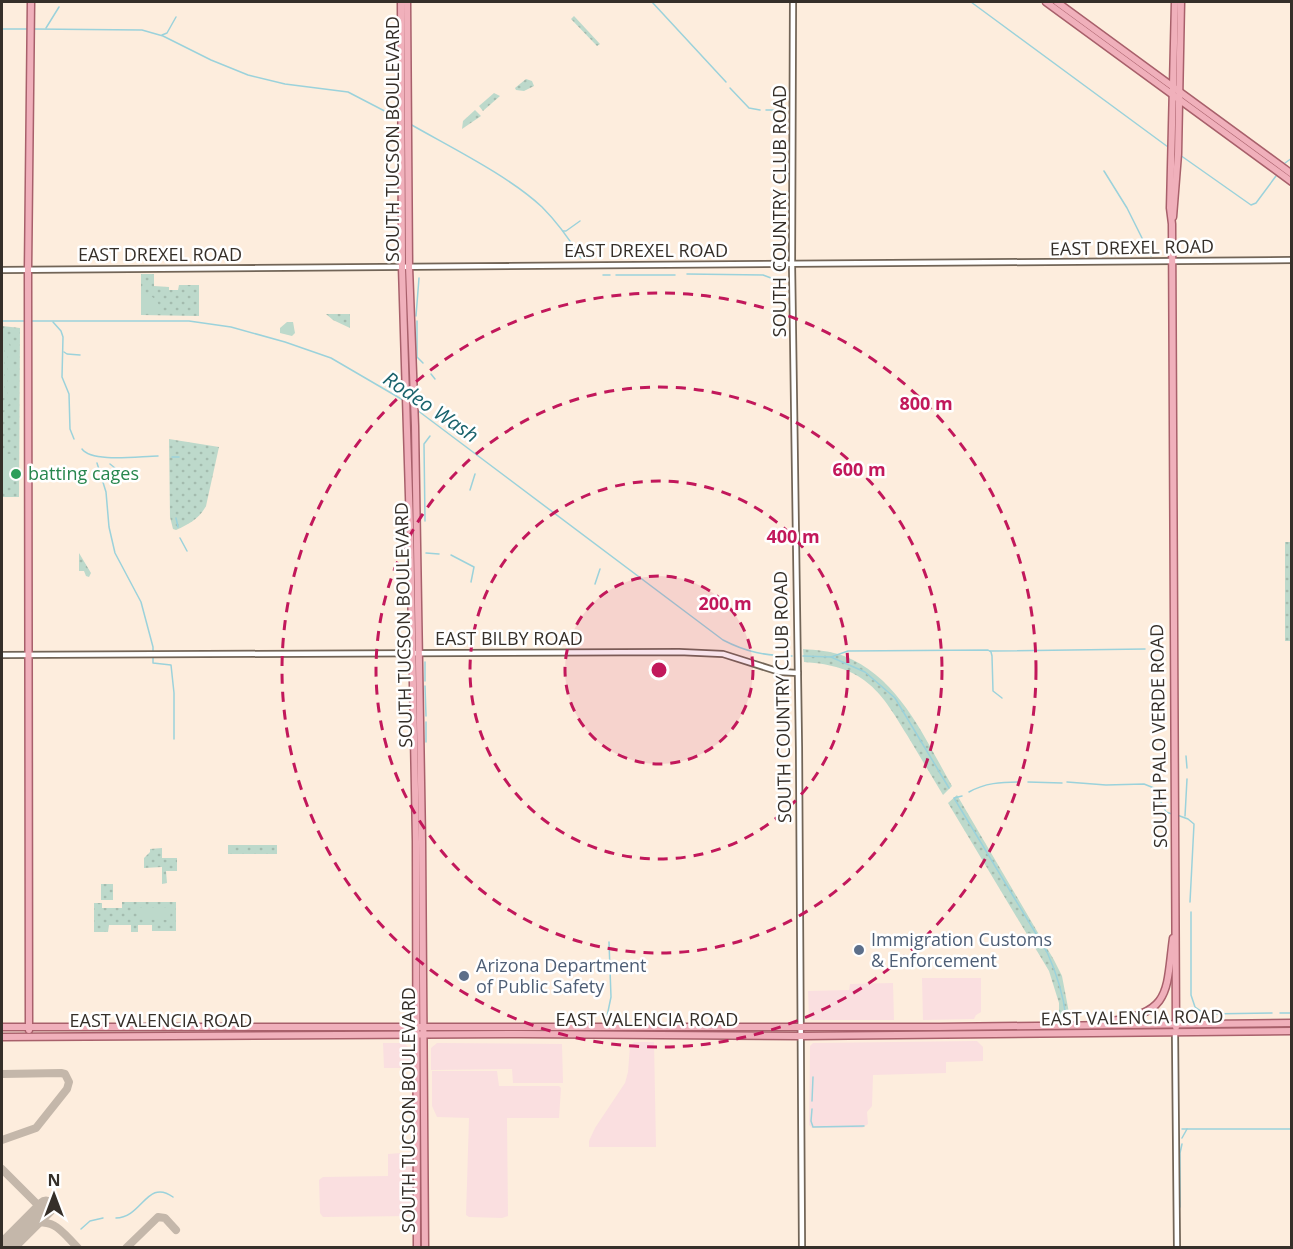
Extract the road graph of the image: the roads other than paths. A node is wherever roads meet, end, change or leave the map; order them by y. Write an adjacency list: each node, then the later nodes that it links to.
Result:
1 (31, 2): 24 (main road)
2 (401, 2): 14 (main road, SOUTH TUCSON BOULEVARD)
3 (407, 2): 14 (main road, SOUTH TUCSON BOULEVARD)
4 (793, 2): 21 (street, SOUTH COUNTRY CLUB ROAD)
5 (1046, 2): 9 (main road)
6 (1057, 2): 9 (main road)
7 (1175, 2): 10 (main road, SOUTH PALO VERDE ROAD)
8 (1181, 2): 12 (main road, SOUTH PALO VERDE ROAD)
9 (1079, 22): 11 (main road); 12 (main road)
10 (1175, 61): 11 (main road); 12 (main road, SOUTH PALO VERDE ROAD)
11 (1154, 73): 12 (main road)
12 (1177, 93): 13 (main road); 15 (main road, SOUTH PALO VERDE ROAD); 16 (main road); 18 (main road, SOUTH PALO VERDE ROAD)
13 (1203, 117): 15 (main road); 17 (main road)
14 (404, 121): 22 (main road, SOUTH TUCSON BOULEVARD)
15 (1179, 122): 18 (main road, SOUTH PALO VERDE ROAD)
16 (1292, 174)
17 (1292, 182)
18 (1172, 224): 20 (main road, SOUTH PALO VERDE ROAD)
19 (1292, 260): 20 (street, EAST DREXEL ROAD)
20 (1171, 261): 21 (street, EAST DREXEL ROAD); 29 (main road, SOUTH PALO VERDE ROAD)
21 (792, 264): 22 (street, EAST DREXEL ROAD); 28 (street, SOUTH COUNTRY CLUB ROAD)
22 (406, 267): 24 (street, EAST DREXEL ROAD); 25 (main road, SOUTH TUCSON BOULEVARD); 25 (main road, SOUTH TUCSON BOULEVARD)
23 (2, 270): 24 (street, EAST DREXEL ROAD)
24 (28, 270): 27 (main road)
25 (416, 653): 27 (street, EAST BILBY ROAD); 28 (street, EAST BILBY ROAD); 34 (main road, SOUTH TUCSON BOULEVARD); 35 (main road, SOUTH TUCSON BOULEVARD)
26 (2, 655): 27 (street, EAST BILBY ROAD)
27 (28, 655): 42 (main road)
28 (798, 673): 39 (street, SOUTH COUNTRY CLUB ROAD)
29 (1176, 914): 31 (main road, SOUTH PALO VERDE ROAD); 32 (main road)
30 (1292, 1023): 31 (main road, EAST VALENCIA ROAD)
31 (1176, 1024): 32 (main road, EAST VALENCIA ROAD); 45 (main road, SOUTH PALO VERDE ROAD)
32 (1079, 1025): 40 (main road, EAST VALENCIA ROAD)
33 (329, 1026): 34 (main road, EAST VALENCIA ROAD); 42 (main road, EAST VALENCIA ROAD); 46 (main road)
34 (416, 1026): 35 (main road, EAST VALENCIA ROAD); 47 (main road, SOUTH TUCSON BOULEVARD)
35 (424, 1026): 36 (main road, EAST VALENCIA ROAD); 48 (main road, SOUTH TUCSON BOULEVARD)
36 (521, 1026): 37 (main road, EAST VALENCIA ROAD); 44 (main road)
37 (623, 1026): 38 (main road, EAST VALENCIA ROAD); 49 (main road)
38 (705, 1026): 39 (main road, EAST VALENCIA ROAD); 50 (main road)
39 (801, 1026): 40 (main road, EAST VALENCIA ROAD); 54 (street, SOUTH COUNTRY CLUB ROAD)
40 (987, 1026): 51 (main road)
41 (2, 1027): 42 (main road, EAST VALENCIA ROAD)
42 (29, 1027): 53 (main road)
43 (1292, 1031): 45 (main road, EAST VALENCIA ROAD)
44 (521, 1034): 48 (main road, EAST VALENCIA ROAD); 49 (main road, EAST VALENCIA ROAD)
45 (1175, 1034): 51 (main road, EAST VALENCIA ROAD); 58 (street, SOUTH PALO VERDE ROAD)
46 (329, 1035): 47 (main road, EAST VALENCIA ROAD); 53 (main road, EAST VALENCIA ROAD)
47 (417, 1035): 48 (main road, EAST VALENCIA ROAD); 55 (main road, SOUTH TUCSON BOULEVARD)
48 (424, 1035): 56 (main road, SOUTH TUCSON BOULEVARD)
49 (623, 1035): 50 (main road, EAST VALENCIA ROAD)
50 (705, 1035): 54 (main road, EAST VALENCIA ROAD)
51 (987, 1035): 54 (main road, EAST VALENCIA ROAD)
52 (2, 1036): 53 (main road, EAST VALENCIA ROAD)
53 (30, 1036)
54 (801, 1036): 57 (street, SOUTH COUNTRY CLUB ROAD)
55 (417, 1248)
56 (425, 1248)
57 (802, 1248)
58 (1177, 1248)

